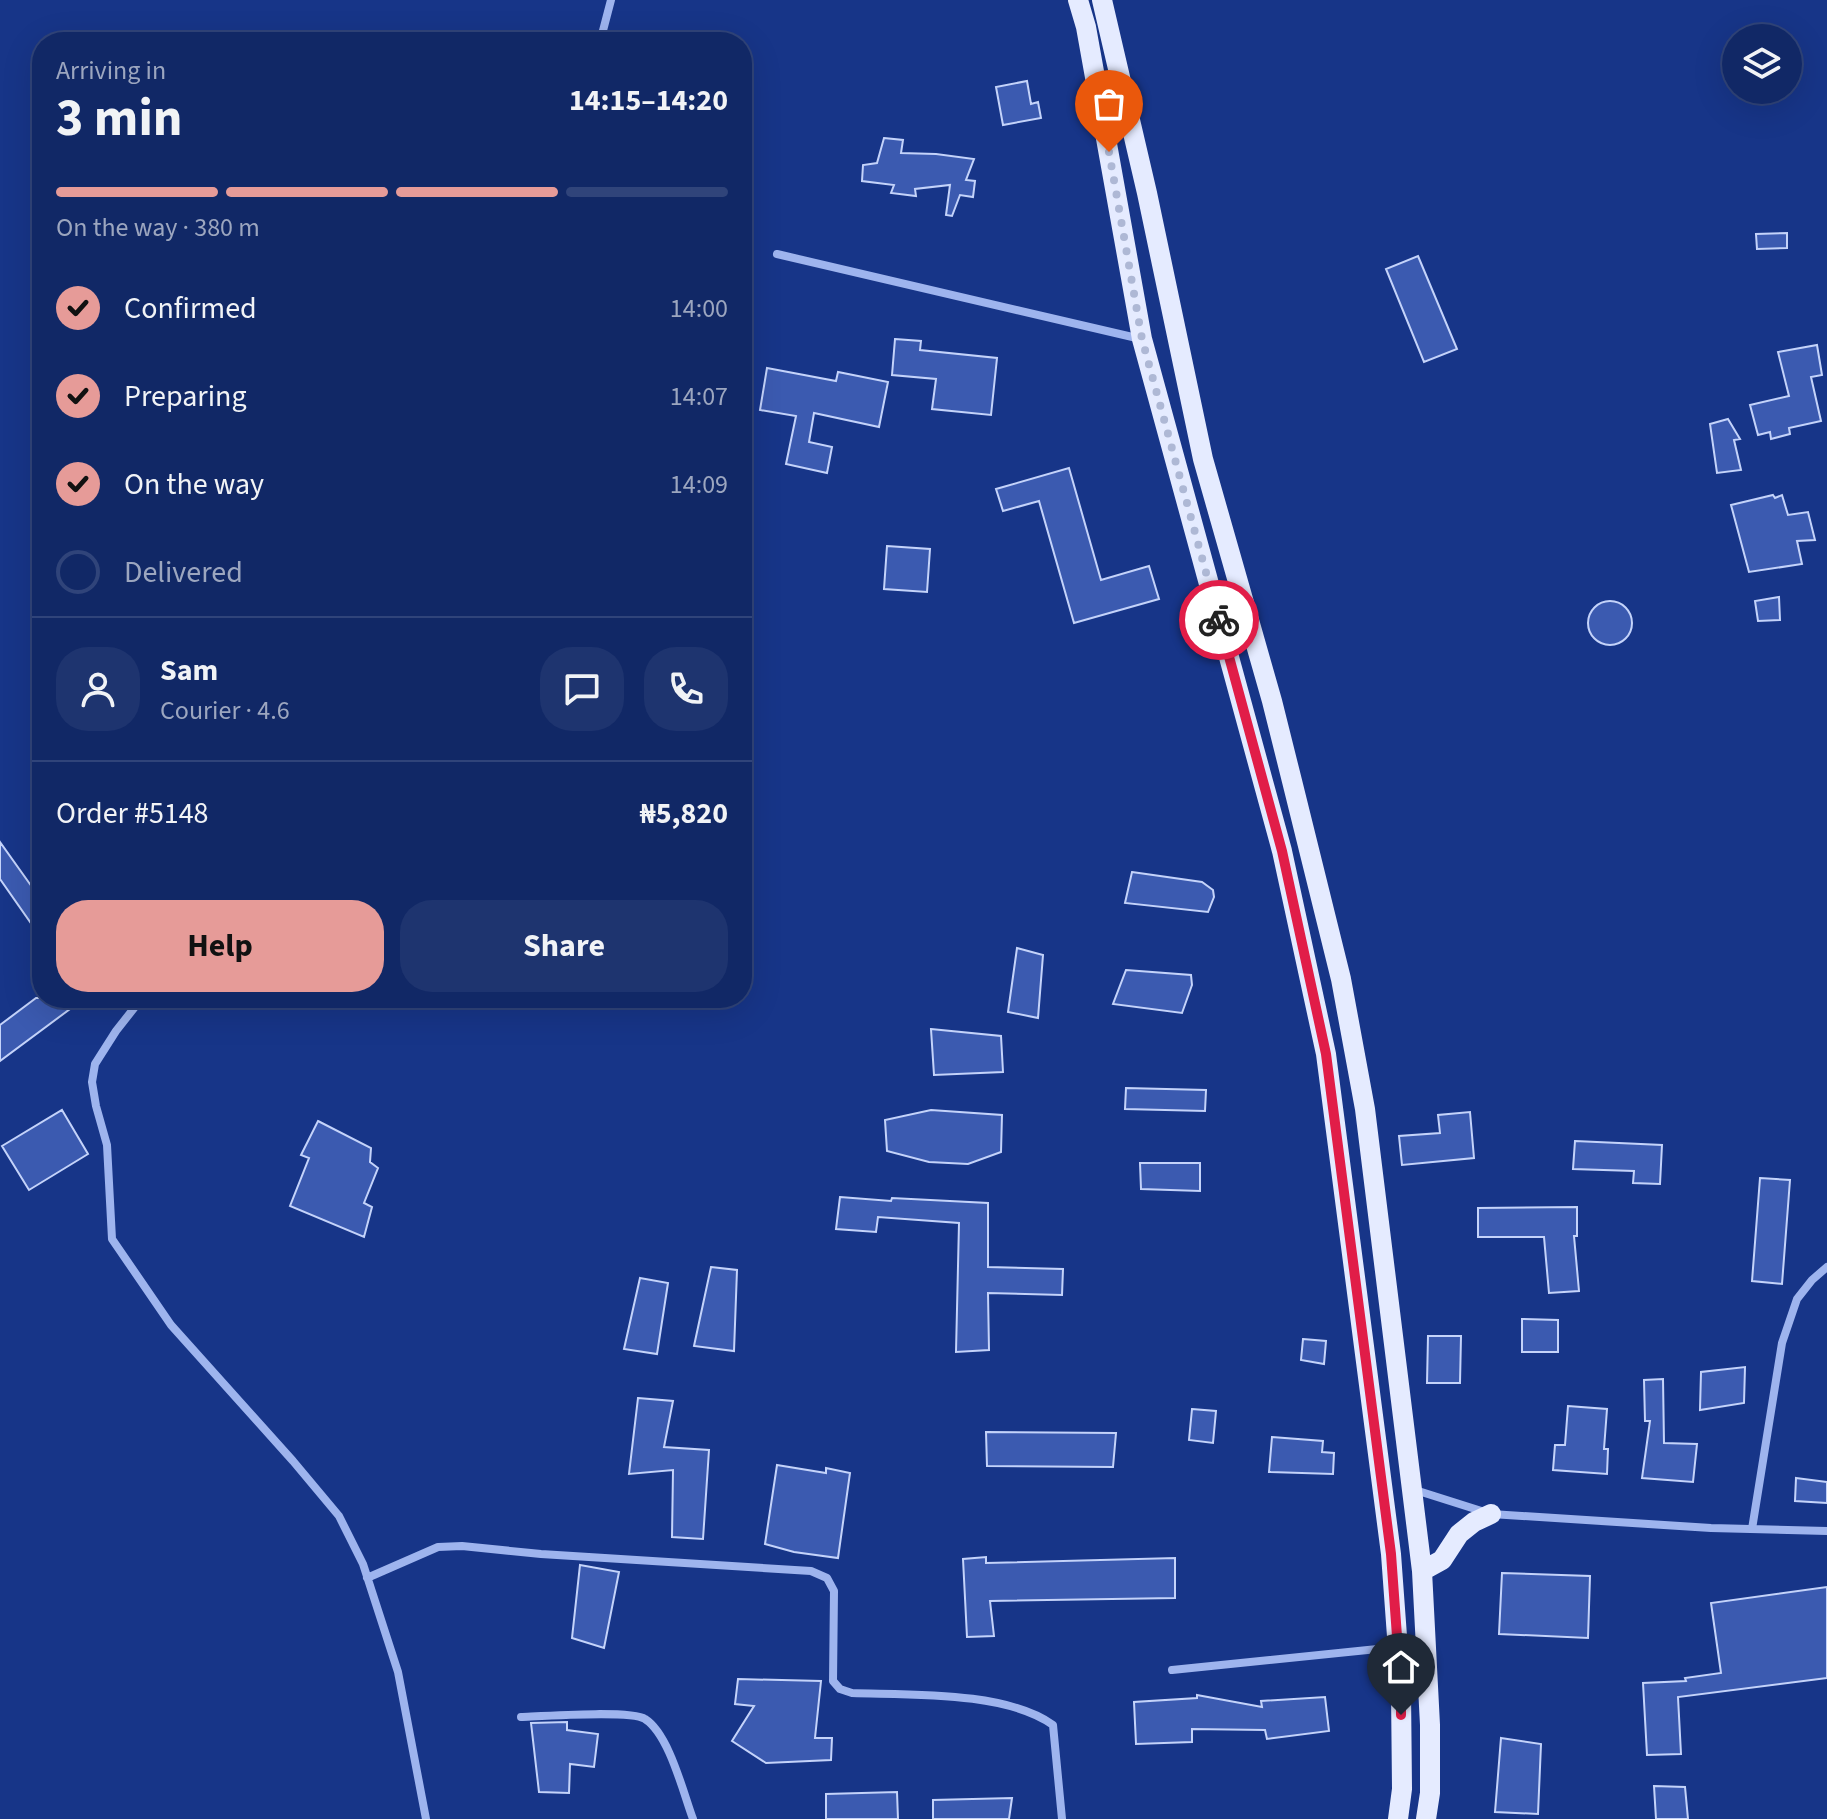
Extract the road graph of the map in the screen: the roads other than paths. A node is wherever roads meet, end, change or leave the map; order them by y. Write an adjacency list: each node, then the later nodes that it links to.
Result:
1 (611, 0): 4 (street)
2 (1078, 0): 6 (main road)
3 (1102, 0): 9 (main road)
4 (603, 32)
5 (777, 254): 6 (street)
6 (1142, 339): 15 (main road)
7 (134, 1008): 14 (street)
8 (1827, 1267): 11 (street)
9 (1411, 1489): 10 (street); 13 (main road)
10 (1491, 1514): 11 (street); 13 (main road)
11 (1752, 1529): 12 (street)
12 (1827, 1531)
13 (1422, 1571): 22 (main road)
14 (367, 1578): 18 (street); 20 (street)
15 (1398, 1647): 16 (street); 21 (main road)
16 (1172, 1670)
17 (521, 1717): 19 (street)
18 (426, 1819)
19 (693, 1819)
20 (1062, 1819)
21 (1398, 1819)
22 (1426, 1819)

